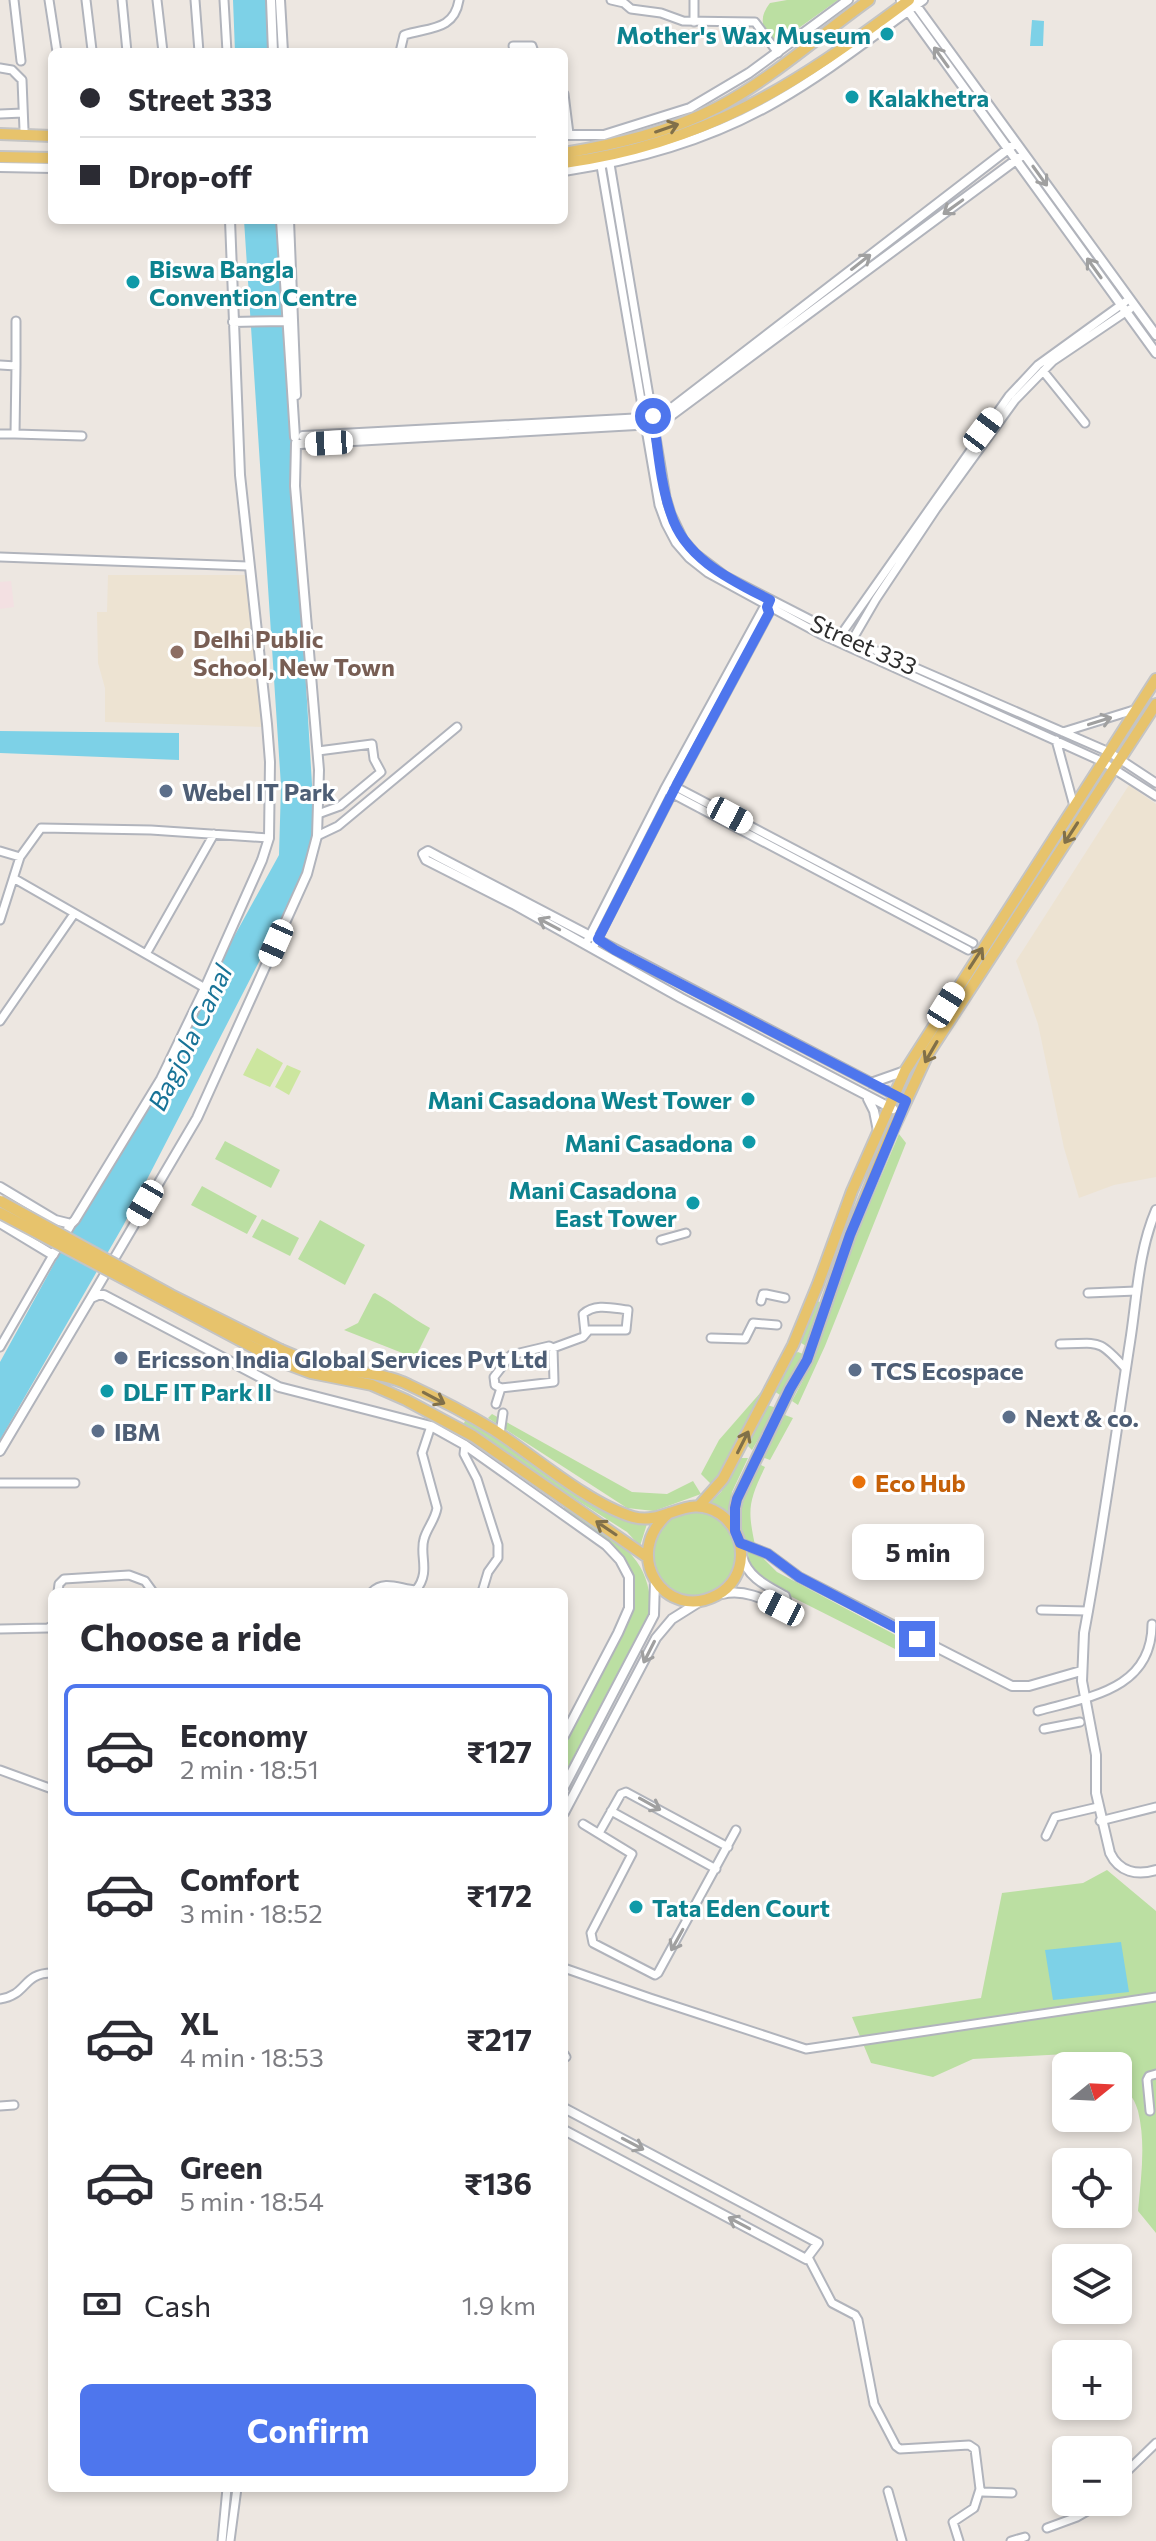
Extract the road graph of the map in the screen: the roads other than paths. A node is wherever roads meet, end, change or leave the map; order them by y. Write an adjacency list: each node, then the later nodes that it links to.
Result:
1 (14, 0): 29 (street)
2 (49, 0): 18 (street)
3 (86, 0): 19 (street)
4 (122, 0): 20 (street)
5 (157, 0): 21 (street)
6 (195, 0): 22 (street)
7 (224, 0): 23 (street)
8 (271, 0): 24 (street)
9 (280, 0): 25 (street)
10 (459, 0): 26 (street)
11 (611, 0): 16 (street)
12 (694, 0): 16 (street)
13 (848, 0): 28 (street)
14 (869, 0): 39 (main road, one-way to 14)
15 (910, 3): 37 (street); 38 (street, one-way to 15); 45 (main road); 46 (street)
16 (694, 22): 28 (street)
17 (513, 46): 27 (street)
18 (56, 48)
19 (92, 48)
20 (127, 48)
21 (163, 48)
22 (199, 48)
23 (227, 48)
24 (273, 48)
25 (283, 48)
26 (401, 48)
27 (533, 48)
28 (778, 53): 36 (street)
29 (21, 61)
30 (0, 68): 32 (street)
31 (0, 114): 32 (street)
32 (23, 115): 33 (street)
33 (24, 130): 34 (street); 35 (street)
34 (0, 132): 35 (main road)
35 (47, 133)
36 (568, 134)
37 (1016, 143): 38 (street); 40 (street)
38 (1008, 149): 42 (street); 62 (street, one-way to 38)
39 (568, 152)
40 (1024, 154): 42 (street); 52 (street, one-way to 52)
41 (48, 159): 44 (main road)
42 (1016, 161): 53 (street, one-way to 42); 62 (street, one-way to 62)
43 (1, 162): 44 (main road)
44 (39, 162): 47 (street)
45 (568, 162)
46 (606, 165): 48 (street); 62 (street)
47 (48, 166)
48 (568, 170)
49 (230, 224): 56 (street)
50 (281, 224): 55 (street)
51 (289, 224): 67 (street)
52 (1132, 302): 53 (street); 57 (street)
53 (1124, 308): 58 (street); 61 (street); 71 (street)
54 (16, 321): 60 (street)
55 (283, 321): 56 (street); 67 (street)
56 (236, 322): 69 (street)
57 (1156, 335)
58 (1156, 353)
59 (0, 365): 60 (street)
60 (16, 366): 65 (street)
61 (1043, 371): 63 (street); 72 (street)
62 (649, 421): 67 (street); 70 (street)
63 (1085, 423)
64 (0, 434): 65 (street)
65 (15, 434): 66 (street)
66 (82, 436)
67 (298, 439): 79 (street)
68 (0, 557): 69 (street)
69 (248, 566): 89 (street)
70 (767, 603): 71 (street); 83 (street)
71 (839, 638): 72 (street)
72 (850, 643): 77 (street, Street 333); 78 (street, Street 333)
73 (1156, 679): 75 (main road)
74 (1156, 704): 81 (main road)
75 (1137, 709): 77 (street, one-way to 75); 80 (main road)
76 (457, 727): 88 (street)
77 (1063, 732): 80 (street, Street 333)
78 (1056, 740): 80 (street, Street 333); 85 (street)
79 (318, 751): 86 (street); 86 (street)
80 (1106, 757): 81 (street, Street 333); 85 (main road)
81 (1118, 763): 82 (street); 84 (street); 104 (main road, one-way to 104)
82 (1156, 783)
83 (670, 788): 95 (street); 96 (street)
84 (1156, 796)
85 (1074, 806): 100 (main road, one-way to 85)
86 (318, 814): 88 (street)
87 (214, 834): 89 (street); 91 (street); 97 (street)
88 (317, 836): 119 (street)
89 (269, 838): 98 (street)
90 (0, 851): 91 (street)
91 (20, 857): 92 (street)
92 (15, 879): 93 (street); 94 (street)
93 (74, 914): 97 (street); 99 (street)
94 (0, 920)
95 (592, 941): 95 (street, one-way to 95); 101 (street); 102 (street)
96 (970, 946)
97 (146, 954): 98 (street)
98 (205, 988): 113 (street)
99 (0, 1021)
100 (905, 1071): 101 (street); 103 (main road)
101 (870, 1083): 103 (street)
102 (866, 1096): 105 (street); 107 (street)
103 (894, 1096): 104 (street); 105 (main road)
104 (906, 1101): 106 (main road)
105 (889, 1107): 106 (street); 107 (main road)
106 (901, 1112): 143 (main road)
107 (878, 1132): 140 (main road, one-way to 107)
108 (0, 1187): 113 (street)
109 (0, 1201): 128 (main road, bridge)
110 (1156, 1210): 117 (street)
111 (0, 1213): 128 (main road, bridge)
112 (0, 1223): 116 (street)
113 (71, 1224): 116 (street)
114 (686, 1233): 115 (street)
115 (661, 1240)
116 (53, 1255): 126 (street)
117 (1136, 1291): 118 (street); 129 (street)
118 (1088, 1293)
119 (91, 1298): 133 (street); 136 (street)
120 (785, 1298): 121 (street)
121 (761, 1301)
122 (777, 1325): 124 (street)
123 (585, 1333): 123 (street); 127 (street)
124 (711, 1338)
125 (1060, 1344): 129 (street)
126 (0, 1347)
127 (553, 1348): 130 (street); 130 (street)
128 (280, 1355): 134 (main road, one-way to 134); 139 (main road)
129 (1127, 1361): 157 (street)
130 (501, 1388): 131 (street)
131 (496, 1404)
132 (503, 1413): 134 (street)
133 (431, 1426): 135 (street); 152 (street)
134 (500, 1434): 142 (main road)
135 (465, 1445): 141 (street); 153 (street)
136 (0, 1451)
137 (0, 1483): 138 (street)
138 (75, 1483)
139 (564, 1499): 141 (street); 146 (main road, one-way to 139)
140 (699, 1506): 142 (main road); 143 (main road)
141 (557, 1509): 165 (street)
142 (669, 1513): 146 (main road)
143 (735, 1531): 144 (main road)
144 (740, 1543): 145 (main road); 161 (street)
145 (741, 1555): 154 (main road); 154 (street)
146 (647, 1557): 147 (main road)
147 (655, 1580): 155 (main road); 168 (street)
148 (59, 1588): 149 (street)
149 (150, 1588)
150 (375, 1588): 151 (street)
151 (406, 1588)
152 (417, 1588)
153 (483, 1588)
154 (717, 1595): 155 (main road)
155 (704, 1600): 170 (street, one-way to 170)
156 (1041, 1610): 157 (street)
157 (1088, 1611): 161 (street)
158 (1152, 1624): 162 (street)
159 (48, 1628): 160 (street)
160 (0, 1629)
161 (1082, 1676): 162 (street)
162 (1084, 1695): 163 (street); 164 (street)
163 (1038, 1711)
164 (1084, 1722): 166 (street); 171 (street)
165 (568, 1728)
166 (1044, 1729)
167 (0, 1770): 169 (street)
168 (568, 1779)
169 (48, 1788)
170 (568, 1805)
171 (1098, 1807): 174 (street); 178 (street)
172 (1156, 1807): 174 (street)
173 (611, 1811): 177 (street); 179 (street, one-way to 179); 180 (street)
174 (1100, 1821): 181 (street)
175 (583, 1824): 177 (street)
176 (736, 1830): 179 (street)
177 (599, 1833): 180 (street, one-way to 177)
178 (1046, 1836)
179 (728, 1847): 180 (street)
180 (716, 1869)
181 (1153, 1871): 182 (street)
182 (1156, 1881)
183 (568, 1969): 185 (street)
184 (48, 1973): 186 (street)
185 (1156, 1997)
186 (0, 1999)
187 (1156, 2074): 191 (street)
188 (14, 2105): 189 (street)
189 (0, 2106)
190 (568, 2110): 193 (street, one-way to 193)
191 (1150, 2111)
192 (568, 2132): 193 (street, one-way to 192)
193 (809, 2259): 196 (street)
194 (1156, 2443): 195 (street)
195 (1132, 2466)
196 (980, 2489): 200 (street); 207 (street)
197 (888, 2491): 206 (street)
198 (227, 2492): 204 (street)
199 (236, 2492): 205 (street)
200 (1012, 2493)
201 (1079, 2516): 202 (street)
202 (1047, 2528)
203 (1025, 2537): 208 (street)
204 (222, 2541)
205 (230, 2541)
206 (902, 2541)
207 (959, 2541)
208 (1011, 2541)

